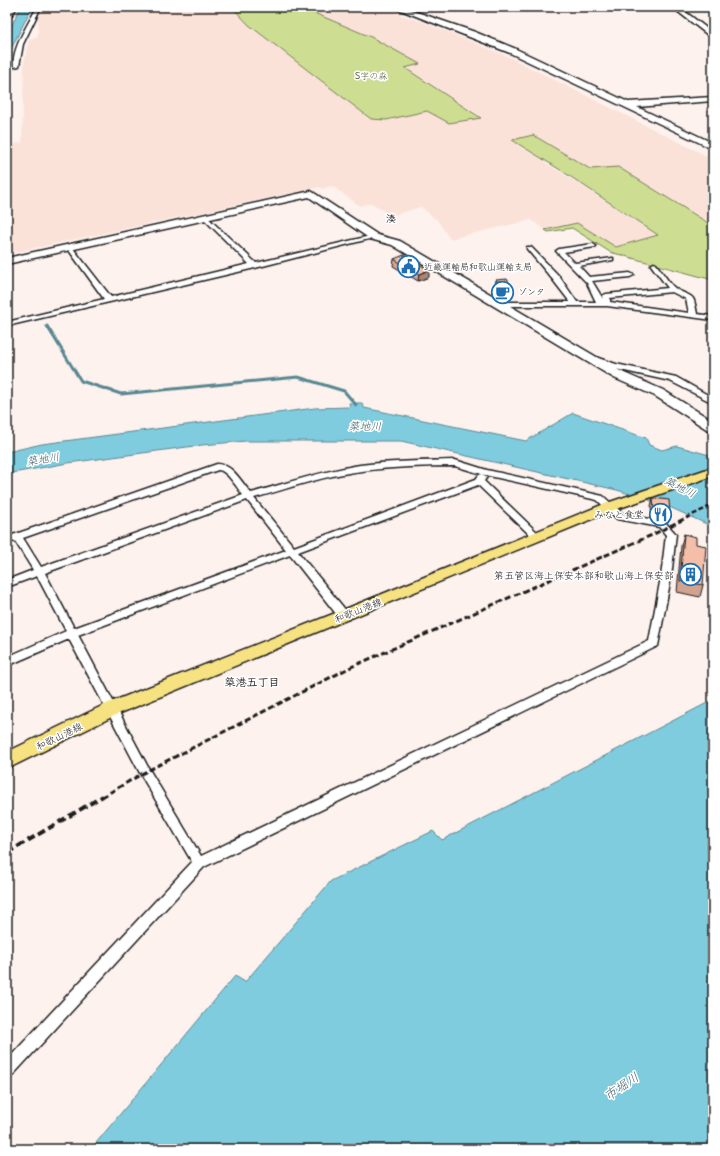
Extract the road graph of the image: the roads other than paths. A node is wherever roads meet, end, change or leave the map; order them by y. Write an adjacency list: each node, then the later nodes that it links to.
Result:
1 (15, 7): 5 (street)
2 (39, 7): 9 (street)
3 (396, 7): 11 (street)
4 (675, 7): 6 (street)
5 (7, 21)
6 (697, 24): 7 (street); 8 (street)
7 (708, 24)
8 (713, 37)
9 (14, 65)
10 (713, 99): 11 (street)
11 (625, 105): 12 (street)
12 (713, 146)
13 (205, 217): 14 (street); 16 (street); 22 (street)
14 (374, 237): 22 (street); 27 (street)
15 (593, 246): 20 (street)
16 (70, 248): 19 (street); 26 (street)
17 (529, 248): 28 (street)
18 (611, 259): 20 (street)
19 (7, 261)
20 (574, 265): 24 (street)
21 (654, 265): 25 (street)
22 (255, 266): 26 (street)
23 (630, 275): 24 (street)
24 (589, 279): 29 (street)
25 (673, 290): 29 (street); 30 (street)
26 (108, 300): 32 (street)
27 (500, 304): 28 (street); 33 (street)
28 (575, 304): 29 (street)
29 (604, 304): 30 (street)
30 (693, 315): 31 (street)
31 (713, 318)
32 (7, 324)
33 (586, 356): 34 (street); 35 (street)
34 (713, 401)
35 (713, 427)
36 (713, 471): 40 (main road, 和歌山港線)
37 (485, 472): 38 (street); 39 (street); 40 (street)
38 (479, 481): 42 (street); 44 (street)
39 (247, 497): 41 (street); 44 (street); 45 (street)
40 (609, 507): 42 (main road, 和歌山港線); 52 (street)
41 (17, 536): 43 (street); 45 (street)
42 (537, 537): 47 (main road, 和歌山港線)
43 (7, 540)
44 (292, 551): 47 (street); 48 (street)
45 (39, 571): 46 (street); 48 (street)
46 (7, 584)
47 (344, 616): 50 (main road, 和歌山港線)
48 (72, 634): 49 (street); 50 (street)
49 (7, 662)
50 (112, 709): 51 (main road, 和歌山港線); 52 (street)
51 (7, 761)
52 (199, 863): 53 (street)
53 (7, 1071)

